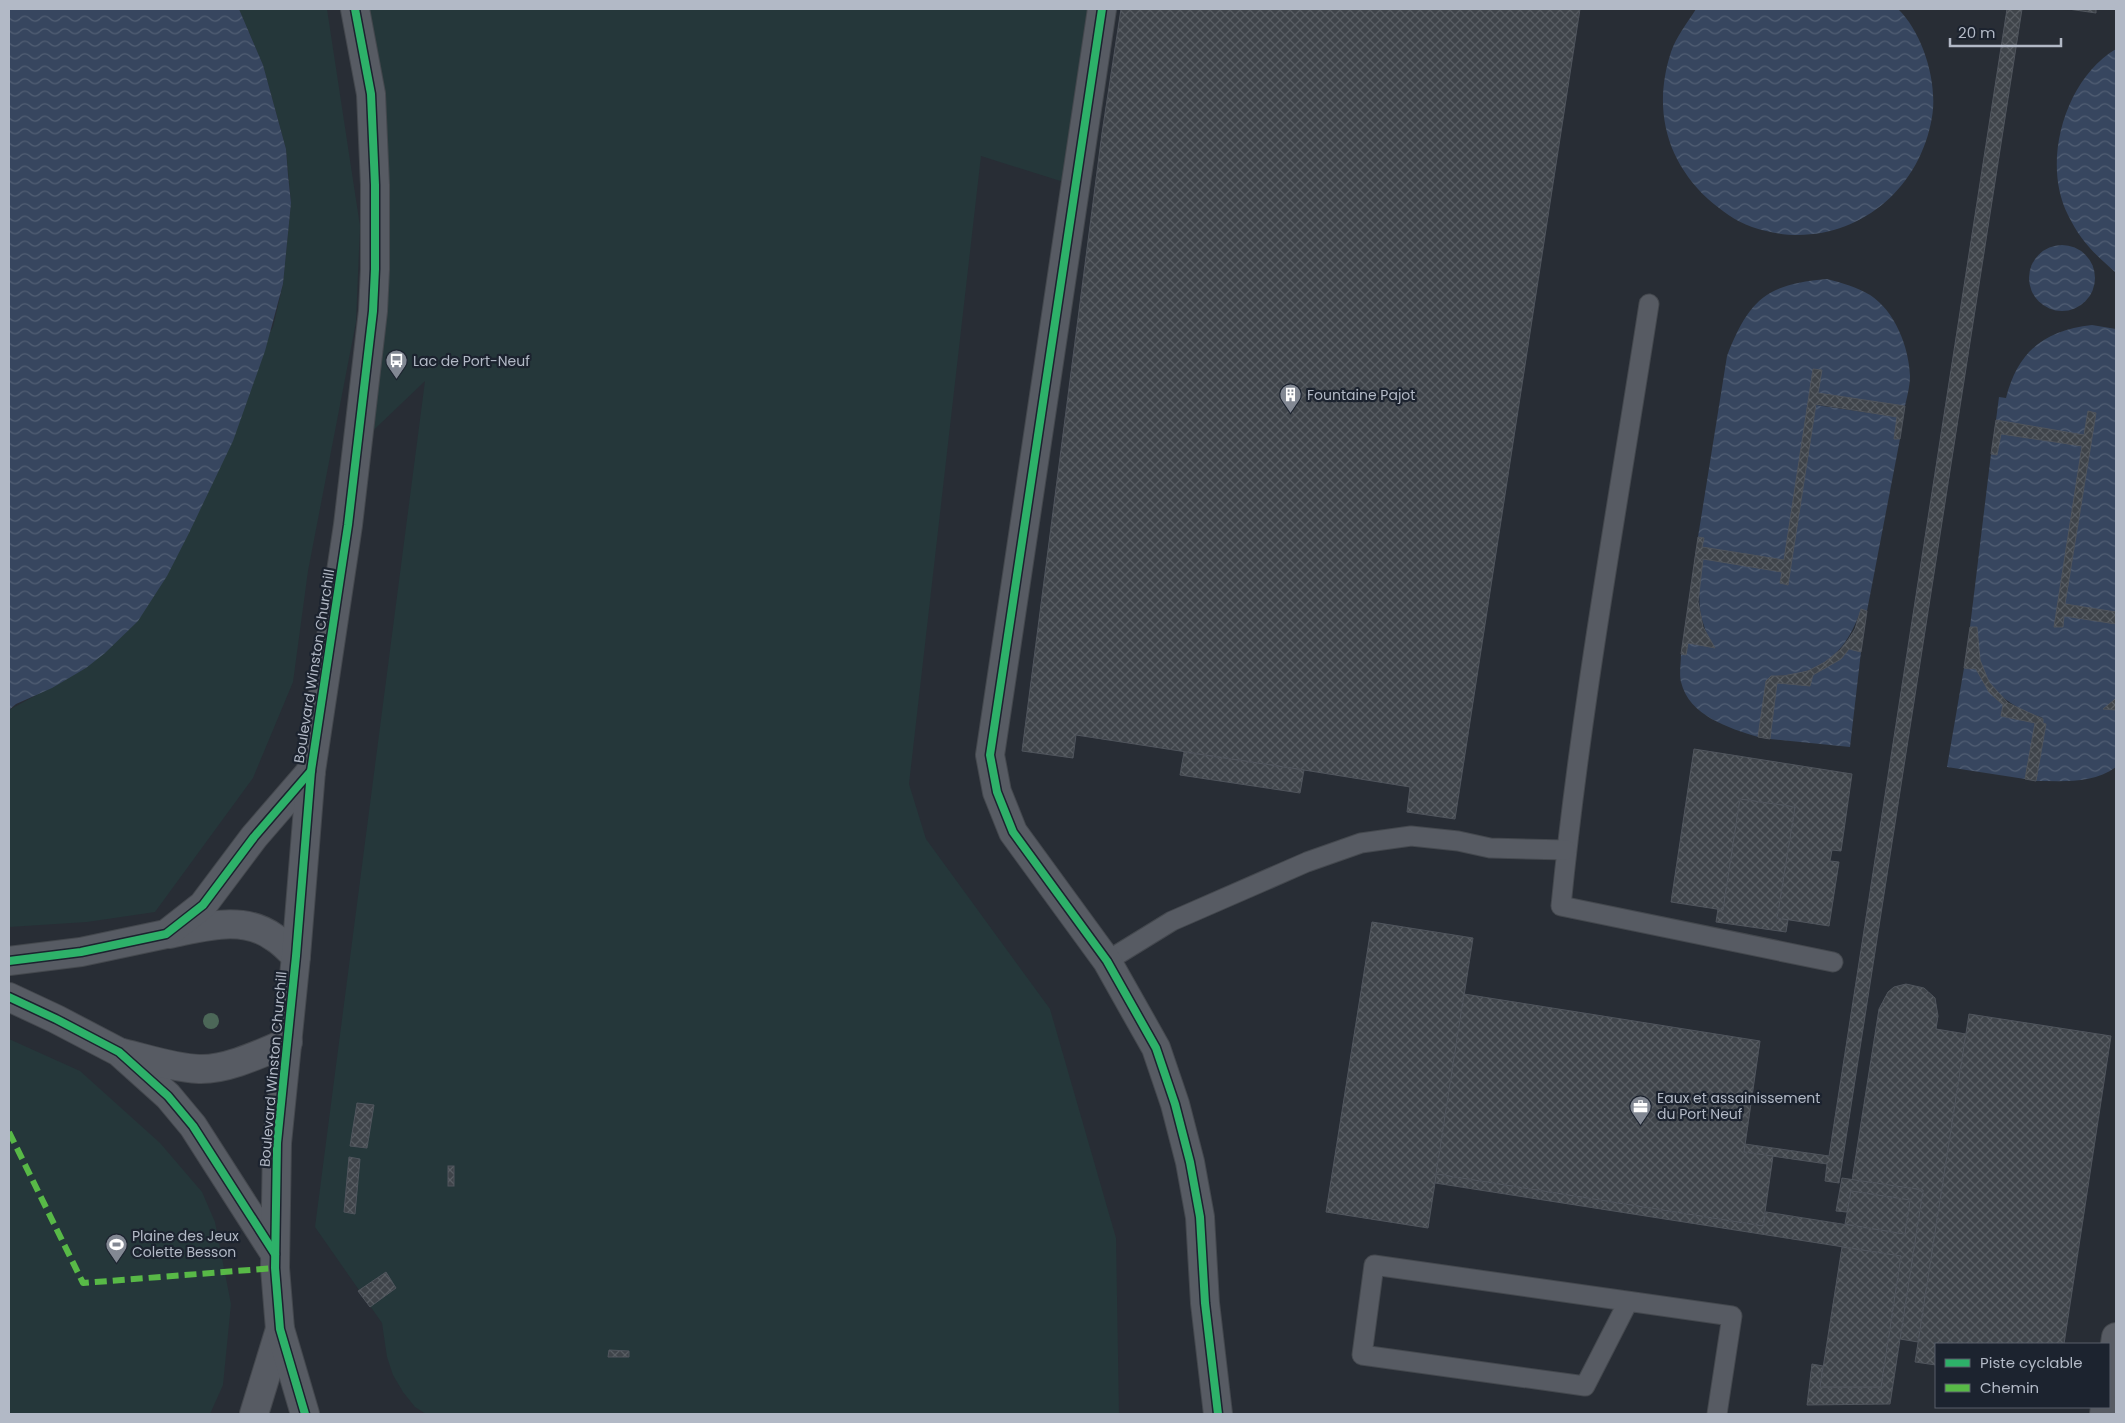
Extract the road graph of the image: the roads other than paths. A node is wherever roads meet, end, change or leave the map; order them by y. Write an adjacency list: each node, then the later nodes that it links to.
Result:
1 (355, 9): 4 (street, Boulevard Winston Churchill)
2 (1102, 9): 9 (street)
3 (1650, 304): 5 (lane)
4 (311, 770): 6 (street); 7 (street, Boulevard Winston Churchill)
5 (1566, 850): 9 (lane); 10 (lane)
6 (166, 934): 7 (street); 8 (street)
7 (296, 956): 12 (street, Boulevard Winston Churchill)
8 (9, 961)
9 (1107, 961): 21 (street)
10 (1833, 962)
11 (9, 997): 13 (street)
12 (288, 1042): 13 (street); 14 (street, Boulevard Winston Churchill)
13 (119, 1052): 14 (street)
14 (275, 1254): 16 (street, Boulevard Winston Churchill)
15 (1628, 1302): 15 (lane); 22 (lane)
16 (280, 1329): 19 (street, Boulevard Winston Churchill); 20 (street, Boulevard Winston Churchill)
17 (2116, 1337): 18 (street)
18 (2110, 1378)
19 (254, 1414)
20 (305, 1414)
21 (1218, 1414)
22 (1717, 1414)

